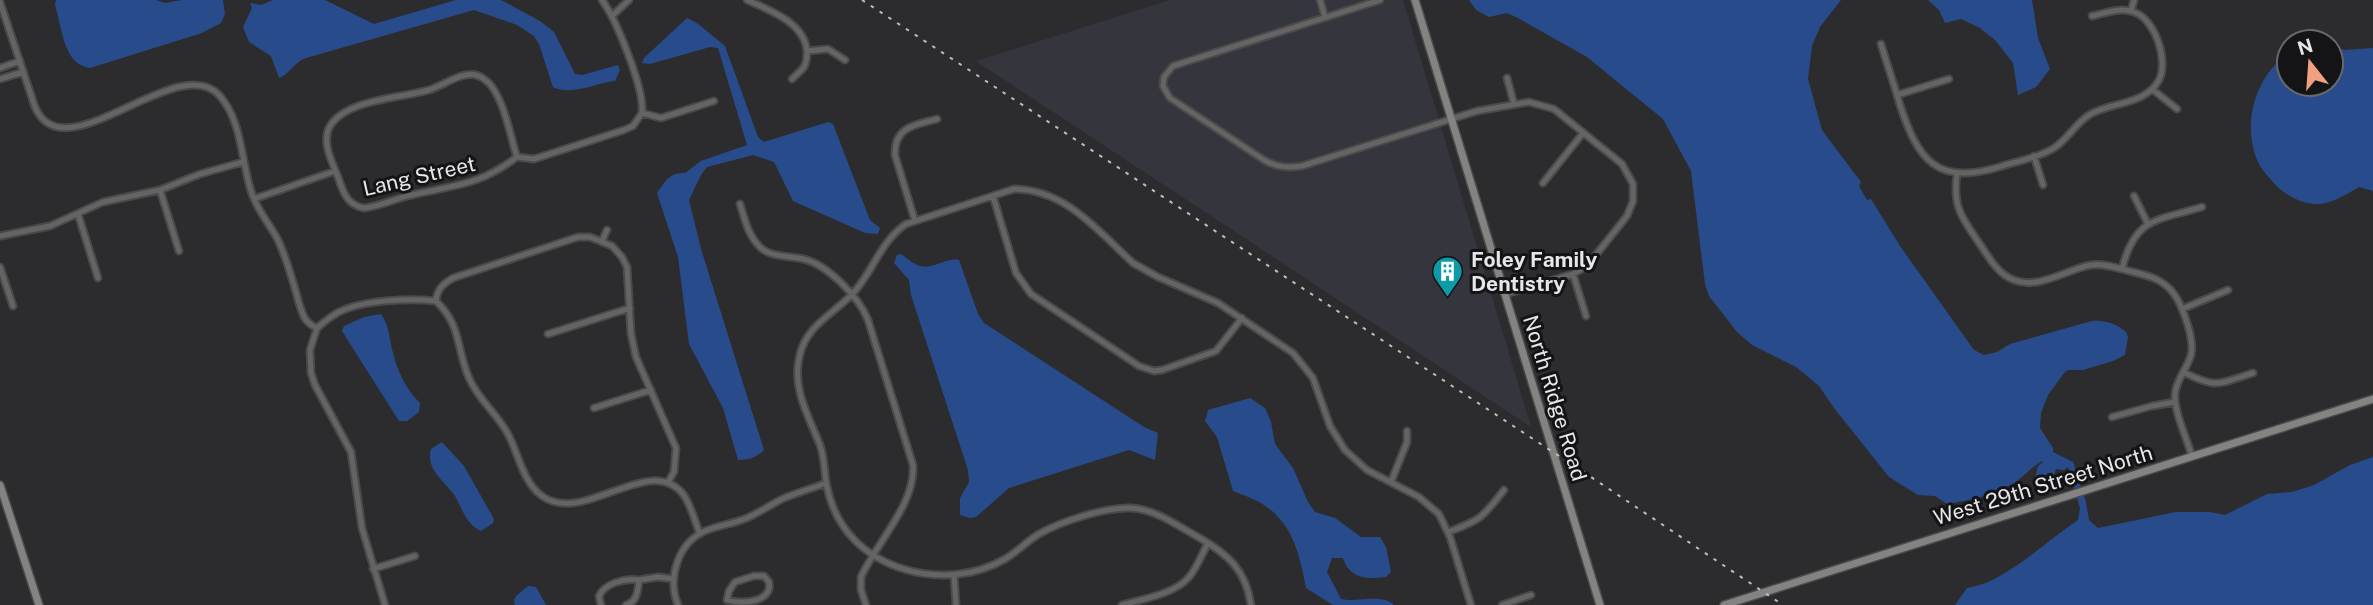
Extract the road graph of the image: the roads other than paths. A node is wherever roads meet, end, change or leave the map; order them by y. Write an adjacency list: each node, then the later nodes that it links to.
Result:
1 (602, 0): 10 (street)
2 (629, 0): 10 (street)
3 (747, 0): 14 (street)
4 (1320, 0): 12 (street)
5 (1380, 0): 12 (street)
6 (1415, 0): 30 (main road, North Ridge Road)
7 (2134, 0): 9 (street)
8 (0, 2): 16 (street)
9 (2131, 11): 11 (street); 23 (street)
10 (612, 16): 28 (street)
11 (2092, 16)
12 (1325, 18): 30 (street)
13 (1881, 44): 24 (street)
14 (807, 51): 15 (street); 21 (street)
15 (845, 60)
16 (20, 61): 17 (street); 18 (street)
17 (0, 68)
18 (23, 72): 20 (street); 34 (street)
19 (1507, 78): 26 (street)
20 (0, 79)
21 (792, 79)
22 (1949, 79): 24 (street)
23 (2152, 89): 27 (street); 32 (street)
24 (1897, 95): 36 (street)
25 (714, 101): 28 (street)
26 (1514, 104): 30 (street); 31 (street)
27 (2177, 109)
28 (642, 113): 33 (street, Lang Street)
29 (937, 119): 46 (street)
30 (1451, 120): 58 (main road, North Ridge Road)
31 (1583, 133): 37 (street); 54 (street)
32 (2034, 156): 36 (street); 38 (street)
33 (517, 157): 35 (street, Lang Street); 35 (street)
34 (243, 162): 39 (street); 42 (street)
35 (335, 171): 42 (street, Lang Street)
36 (1957, 173): 53 (street)
37 (1543, 183)
38 (2043, 185)
39 (160, 190): 45 (street); 51 (street)
40 (993, 196): 46 (street); 64 (street); 64 (street)
41 (2134, 196): 47 (street)
42 (254, 199): 65 (street)
43 (740, 204): 57 (street)
44 (2202, 207): 47 (street)
45 (78, 214): 49 (street); 55 (street)
46 (915, 220): 57 (street)
47 (2148, 224): 53 (street)
48 (607, 230): 50 (street)
49 (0, 236)
50 (602, 241): 59 (street); 61 (street)
51 (179, 251)
52 (0, 267): 60 (street)
53 (2122, 269): 62 (street)
54 (1573, 274): 58 (street); 63 (street)
55 (98, 278)
56 (2228, 290): 62 (street)
57 (852, 295): 78 (street); 85 (street)
58 (1506, 295): 104 (main road, North Ridge Road)
59 (436, 301): 65 (street); 76 (street)
60 (13, 306)
61 (630, 308): 66 (street); 69 (street)
62 (2182, 309): 67 (street)
63 (1586, 316)
64 (1242, 318): 77 (street)
65 (317, 328): 86 (street)
66 (548, 334)
67 (2183, 372): 68 (street); 71 (street)
68 (2253, 373)
69 (651, 390): 72 (street); 76 (street)
70 (2373, 399): 75 (main road, West 29th Street North)
71 (2175, 402): 73 (street); 75 (street)
72 (594, 408)
73 (2112, 417)
74 (1407, 431): 77 (street)
75 (2192, 456): 105 (main road, West 29th Street North)
76 (668, 482): 82 (street)
77 (1391, 482): 81 (street)
78 (826, 484): 82 (street); 85 (street)
79 (0, 485): 92 (main road)
80 (1504, 489): 81 (street)
81 (1448, 532): 102 (street)
82 (700, 534): 88 (street)
83 (1208, 543): 87 (street); 100 (street); 101 (street)
84 (415, 555): 86 (street)
85 (873, 555): 87 (street); 98 (street)
86 (373, 569): 93 (street)
87 (954, 575): 99 (street)
88 (674, 579): 89 (street); 96 (street)
89 (639, 580): 94 (street); 95 (street)
90 (1531, 595): 103 (street)
91 (727, 600): 91 (street); 97 (street)
92 (39, 605)
93 (385, 605)
94 (601, 605)
95 (626, 605)
96 (678, 605)
97 (718, 605)
98 (866, 605)
99 (956, 605)
100 (1122, 605)
101 (1251, 605)
102 (1471, 605)
103 (1502, 605)
104 (1600, 605)
105 (1724, 605)

